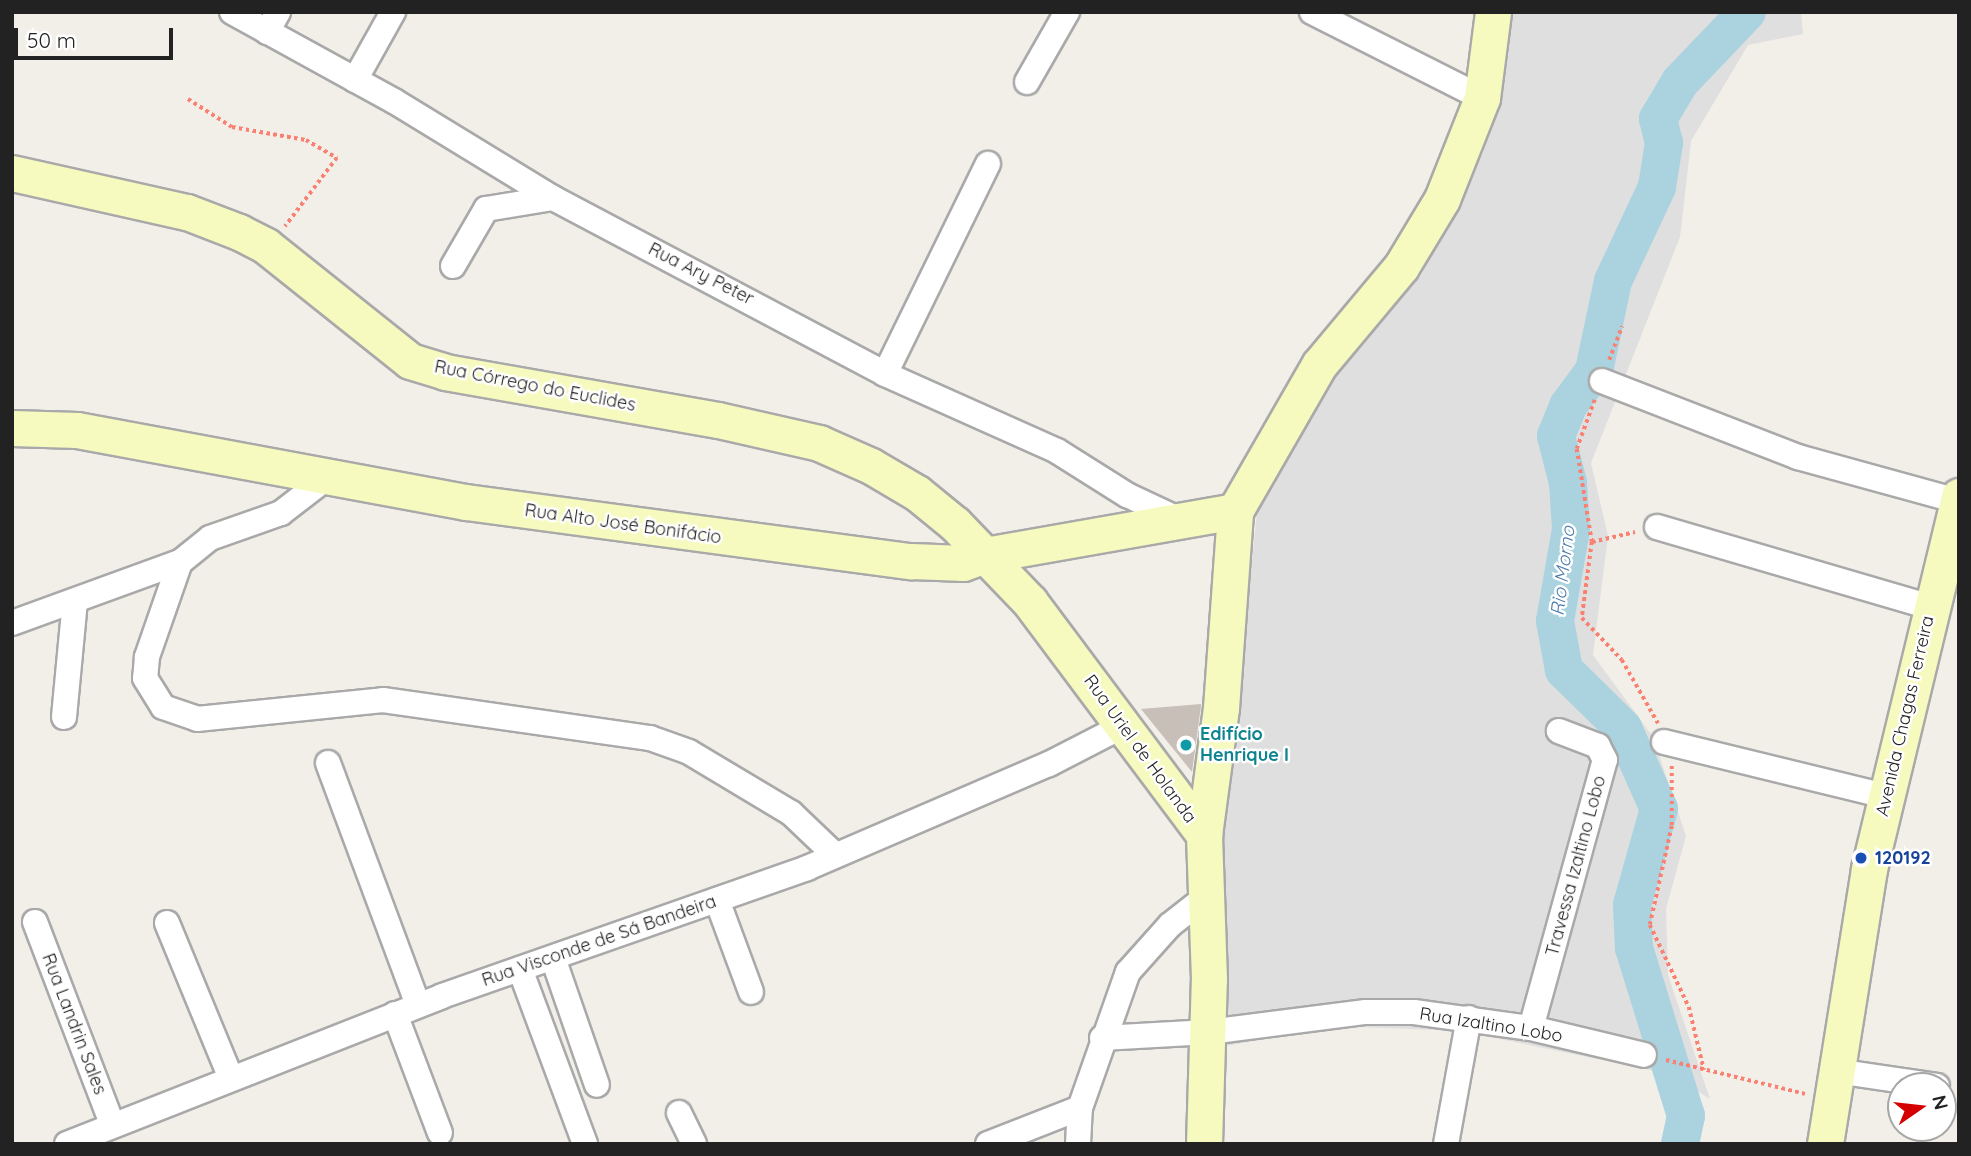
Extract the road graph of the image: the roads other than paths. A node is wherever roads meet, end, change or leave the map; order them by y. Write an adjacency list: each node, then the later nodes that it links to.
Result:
1 (232, 12): 6 (street, Rua Ary Peter)
2 (393, 12): 7 (street)
3 (1067, 12): 8 (street)
4 (1311, 12): 9 (street)
5 (1493, 12): 9 (main road)
6 (272, 22): 7 (street, Rua Ary Peter)
7 (355, 80): 12 (street, Rua Ary Peter)
8 (1027, 82)
9 (1482, 98): 19 (main road)
10 (988, 164): 14 (street)
11 (12, 173): 22 (main road, Rua Córrego do Euclides)
12 (553, 198): 13 (street); 14 (street, Rua Ary Peter)
13 (453, 266)
14 (885, 374): 20 (street, Rua Ary Peter)
15 (1602, 381): 18 (street)
16 (12, 428): 17 (main road, Rua Alto José Bonifácio)
17 (329, 476): 22 (main road, Rua Alto José Bonifácio); 23 (street)
18 (1954, 498): 25 (main road, Avenida Chagas Ferreira)
19 (1235, 512): 20 (main road, Rua Alto José Bonifácio); 33 (main road)
20 (1178, 519): 22 (main road, Rua Alto José Bonifácio)
21 (1657, 527): 25 (street)
22 (985, 555): 28 (main road, Rua Uriel de Holanda)
23 (180, 562): 24 (street); 34 (street)
24 (75, 601): 26 (street); 27 (street)
25 (1931, 607): 32 (main road, Avenida Chagas Ferreira)
26 (12, 623)
27 (64, 717)
28 (1125, 725): 33 (main road, Rua Uriel de Holanda); 34 (street, Rua Visconde de Sá Bandeira)
29 (1559, 731): 44 (street, Travessa Izaltino Lobo)
30 (1664, 741): 32 (street)
31 (328, 763): 42 (street)
32 (1886, 796): 50 (main road, Avenida Chagas Ferreira)
33 (1204, 835): 35 (main road, Rua Uriel de Holanda)
34 (834, 854): 36 (street, Rua Visconde de Sá Bandeira)
35 (1207, 896): 45 (main road, Rua Uriel de Holanda); 46 (street)
36 (717, 900): 39 (street, Rua Visconde de Sá Bandeira); 41 (street)
37 (35, 922): 54 (street, Rua Landrin Sales)
38 (167, 923): 48 (street)
39 (553, 958): 40 (street, Rua Visconde de Sá Bandeira); 49 (street)
40 (520, 969): 42 (street, Rua Visconde de Sá Bandeira); 57 (street)
41 (751, 992)
42 (406, 1010): 48 (street, Rua Visconde de Sá Bandeira); 55 (street)
43 (1469, 1018): 44 (street, Rua Izaltino Lobo); 45 (street, Rua Izaltino Lobo); 62 (street)
44 (1531, 1028): 47 (street, Rua Izaltino Lobo)
45 (1209, 1032): 46 (street, Rua Izaltino Lobo); 61 (main road, Rua Uriel de Holanda)
46 (1102, 1038): 52 (street)
47 (1644, 1055)
48 (231, 1078): 54 (street, Rua Visconde de Sá Bandeira)
49 (597, 1085)
50 (1834, 1086): 51 (street); 63 (main road, Avenida Chagas Ferreira)
51 (1887, 1086)
52 (1080, 1108): 59 (street); 60 (street)
53 (679, 1113): 58 (street)
54 (113, 1126): 56 (street, Rua Visconde de Sá Bandeira)
55 (440, 1133)
56 (67, 1144)
57 (584, 1144)
58 (694, 1144)
59 (988, 1144)
60 (1078, 1144)
61 (1204, 1144)
62 (1446, 1144)
63 (1825, 1144)

